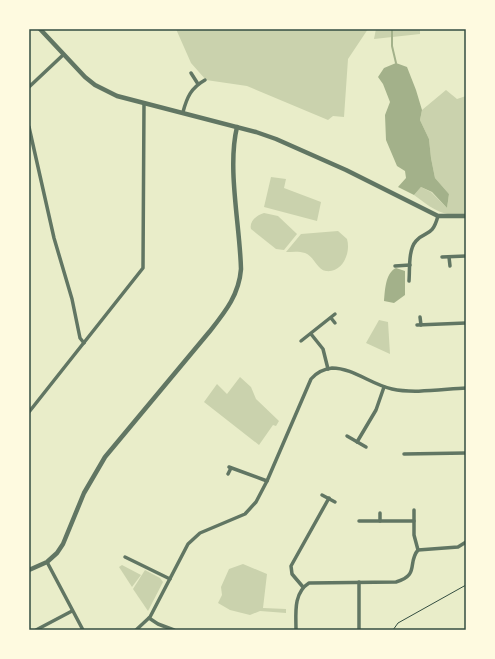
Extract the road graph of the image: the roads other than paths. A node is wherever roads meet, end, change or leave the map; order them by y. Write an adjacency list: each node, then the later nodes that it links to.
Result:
1 (40, 29): 2 (street)
2 (63, 55): 6 (street); 7 (street)
3 (191, 73): 5 (street)
4 (205, 80): 5 (street)
5 (198, 84): 8 (street)
6 (29, 87)
7 (144, 103): 8 (street); 28 (street)
8 (183, 112): 10 (street)
9 (29, 127): 11 (street)
10 (237, 127): 12 (street); 51 (street)
11 (30, 136): 28 (street)
12 (438, 216): 13 (street); 17 (street)
13 (466, 216)
14 (466, 256): 16 (street)
15 (442, 257): 16 (street)
16 (449, 257): 19 (street)
17 (410, 265): 18 (street); 20 (street)
18 (395, 266)
19 (450, 266)
20 (409, 281)
21 (335, 314): 23 (street)
22 (420, 317): 25 (street)
23 (331, 318): 24 (street); 26 (street)
24 (335, 323)
25 (466, 323)
26 (311, 334): 27 (street); 29 (street)
27 (301, 341)
28 (84, 343): 32 (street)
29 (328, 369): 30 (street); 39 (street)
30 (384, 387): 31 (street); 34 (street)
31 (466, 388)
32 (29, 412)
33 (346, 436): 34 (street)
34 (357, 442): 35 (street)
35 (366, 447)
36 (466, 453): 37 (street)
37 (408, 459)
38 (228, 474): 39 (street)
39 (267, 482): 53 (street)
40 (322, 495): 41 (street)
41 (328, 498): 42 (street); 55 (street)
42 (335, 502)
43 (414, 510): 47 (street)
44 (380, 513): 46 (street)
45 (359, 521): 46 (street)
46 (380, 521): 47 (street)
47 (414, 521): 49 (street)
48 (466, 542): 49 (street)
49 (418, 550): 54 (street)
50 (125, 557): 53 (street)
51 (47, 562): 52 (street); 56 (street)
52 (29, 570)
53 (170, 579): 57 (street)
54 (359, 582): 55 (street); 63 (street)
55 (303, 587): 62 (street)
56 (72, 611): 58 (street); 59 (street)
57 (149, 618): 60 (street); 61 (street)
58 (36, 630)
59 (83, 630)
60 (136, 630)
61 (174, 630)
62 (296, 630)
63 (359, 630)

